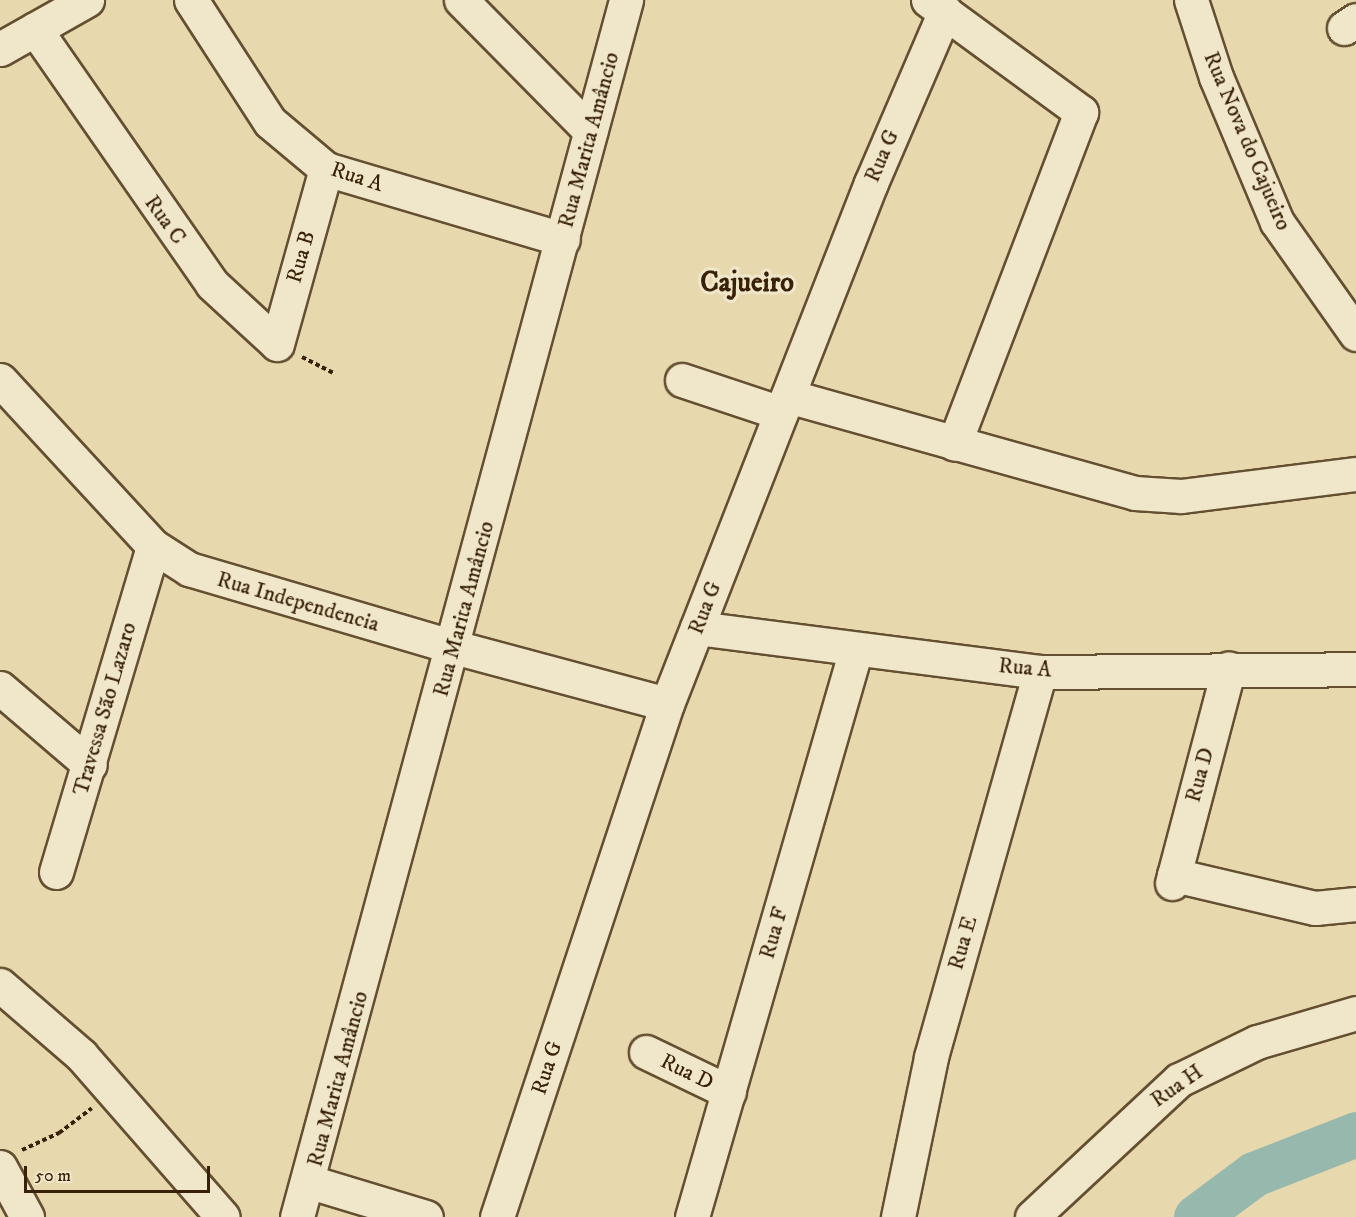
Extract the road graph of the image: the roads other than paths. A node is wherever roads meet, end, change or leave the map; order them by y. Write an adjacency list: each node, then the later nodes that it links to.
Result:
1 (87, 0): 7 (street)
2 (191, 0): 10 (street, Rua A)
3 (461, 0): 9 (street)
4 (626, 0): 9 (street, Rua Marita Amâncio)
5 (1191, 0): 12 (street, Rua Nova do Cajueiro)
6 (936, 6): 16 (street, Rua G); 17 (street)
7 (34, 28): 8 (street); 13 (street, Rua C)
8 (0, 49)
9 (590, 131): 11 (street, Rua Marita Amâncio)
10 (326, 169): 11 (street, Rua A); 13 (street, Rua B)
11 (563, 239): 21 (street, Rua Marita Amâncio)
12 (1356, 334)
13 (277, 344)
14 (0, 380): 19 (street, Rua Independencia)
15 (682, 380): 16 (street)
16 (785, 405): 17 (street); 20 (street, Rua G)
17 (954, 444): 18 (street)
18 (1356, 474)
19 (153, 546): 21 (street, Rua Independencia); 28 (street, Travessa São Lazaro)
20 (697, 628): 22 (street, Rua A); 27 (street, Rua G)
21 (454, 647): 27 (street, Rua Independencia); 36 (street, Rua Marita Amâncio)
22 (856, 649): 25 (street, Rua A); 34 (street, Rua F)
23 (1229, 668): 24 (street, Rua A); 25 (street, Rua A); 30 (street, Rua D)
24 (1356, 669)
25 (1040, 672): 43 (street, Rua E)
26 (0, 688): 28 (street)
27 (667, 704): 41 (street, Rua G)
28 (90, 765): 29 (street, Travessa São Lazaro)
29 (56, 872)
30 (1356, 904)
31 (0, 985): 38 (street)
32 (1356, 1012): 44 (street, Rua H)
33 (646, 1052): 34 (street, Rua D)
34 (729, 1092): 42 (street, Rua F)
35 (4, 1169): 37 (street)
36 (310, 1182): 39 (street, Rua Marita Amâncio); 40 (street)
37 (27, 1217)
38 (223, 1217)
39 (297, 1217)
40 (426, 1217)
41 (497, 1217)
42 (692, 1217)
43 (898, 1217)
44 (1032, 1217)

